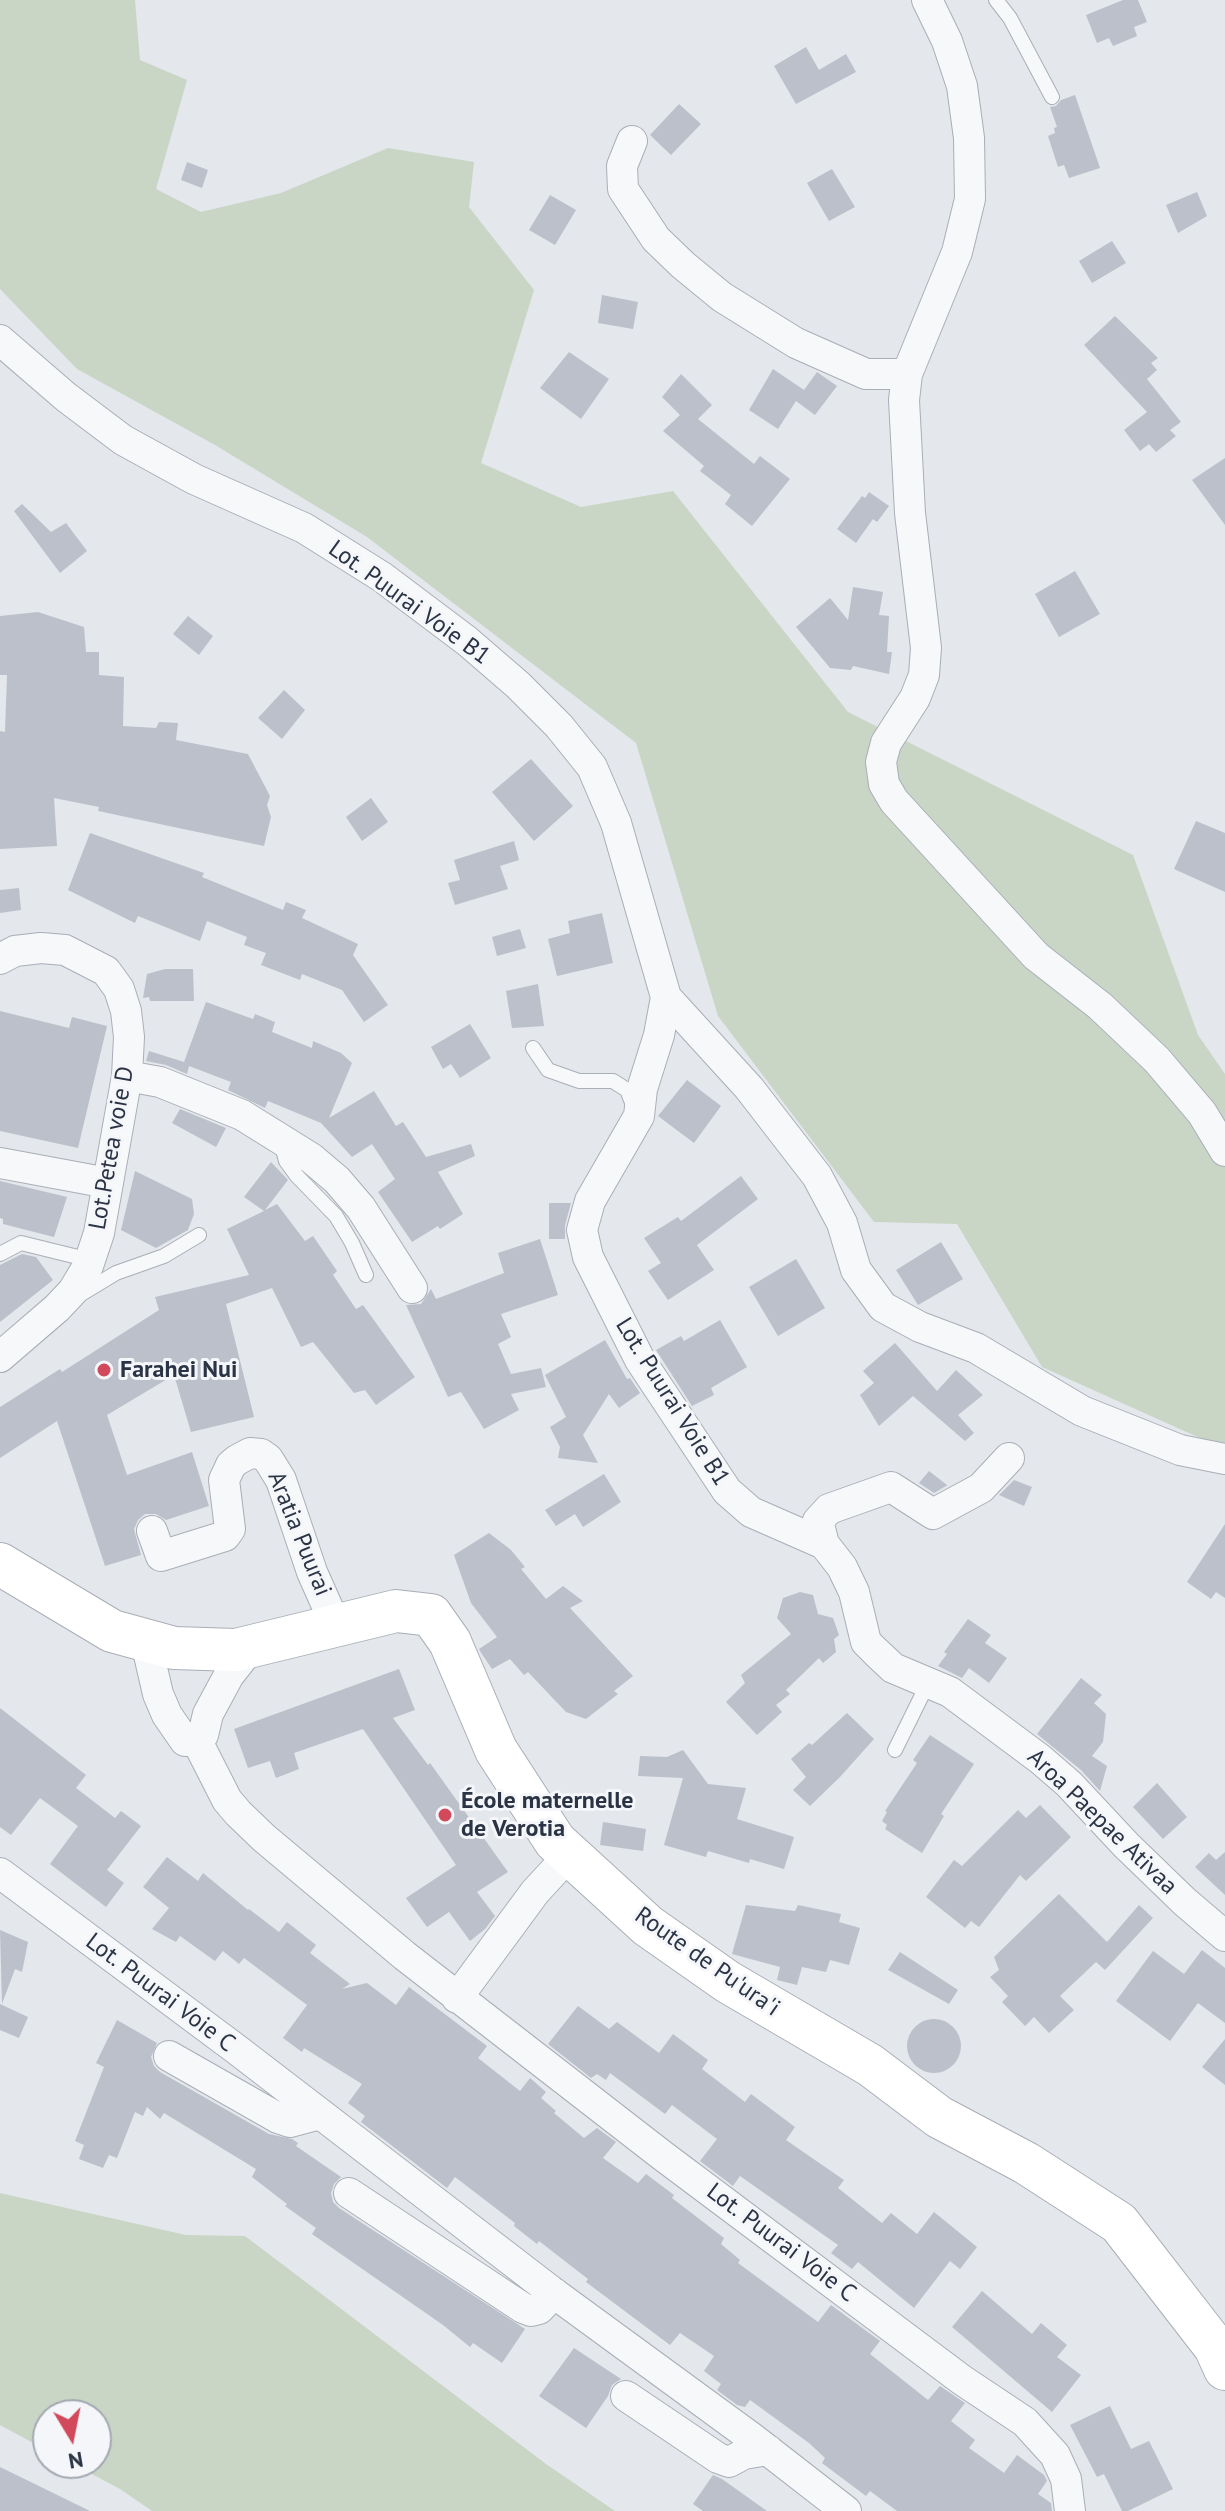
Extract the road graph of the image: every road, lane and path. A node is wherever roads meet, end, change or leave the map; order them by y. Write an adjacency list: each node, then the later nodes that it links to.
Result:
1 (927, 0): 6 (street)
2 (996, 0): 3 (lane)
3 (1052, 97)
4 (632, 141): 6 (street)
5 (0, 340): 8 (street, Lot. Puurai Voie B1)
6 (907, 374): 13 (street)
7 (0, 959): 10 (street, Lot.Petea voie D)
8 (666, 997): 11 (street, Lot. Puurai Voie B1); 24 (street, Lot. Puurai Voie B1)
9 (533, 1048): 11 (lane)
10 (127, 1076): 12 (street); 15 (street, Lot.Petea voie D)
11 (639, 1116): 26 (street, Lot. Puurai Voie B1)
12 (280, 1138): 19 (lane); 20 (street)
13 (1225, 1151)
14 (0, 1163): 15 (street)
15 (108, 1183): 18 (street, Lot.Petea voie D)
16 (199, 1235): 21 (lane)
17 (0, 1254): 18 (lane)
18 (90, 1260): 21 (street, Lot.Petea voie D)
19 (366, 1275)
20 (412, 1288)
21 (57, 1308): 22 (street, Lot.Petea voie D)
22 (0, 1357)
23 (1009, 1458): 26 (street)
24 (1225, 1459)
25 (152, 1531): 28 (street, Aratia Puurai)
26 (824, 1544): 31 (street, Aroa Paepae Ativaa)
27 (0, 1564): 29 (main road, Route de Pu'ura'i)
28 (336, 1626): 30 (main road, Route de Pu'ura'i); 34 (main road, Route de Pu'ura'i)
29 (146, 1642): 30 (main road, Route de Pu'ura'i); 32 (street, Lot. Puurai Voie C)
30 (251, 1647): 32 (street)
31 (928, 1683): 33 (lane); 36 (street, Aroa Paepae Ativaa)
32 (197, 1741): 37 (street, Lot. Puurai Voie C)
33 (895, 1750)
34 (570, 1854): 37 (street); 42 (main road, Route de Pu'ura'i)
35 (0, 1873): 39 (street, Lot. Puurai Voie C)
36 (1225, 1936)
37 (457, 1998): 46 (street, Lot. Puurai Voie C)
38 (169, 2056): 39 (street, Lot. Puurai Voie C)
39 (320, 2114): 41 (street, Lot. Puurai Voie C)
40 (349, 2193): 41 (street)
41 (554, 2293): 44 (street, Lot. Puurai Voie C)
42 (1225, 2369)
43 (626, 2396): 44 (street)
44 (768, 2450): 45 (street, Lot. Puurai Voie C)
45 (846, 2511)
46 (1070, 2511)

